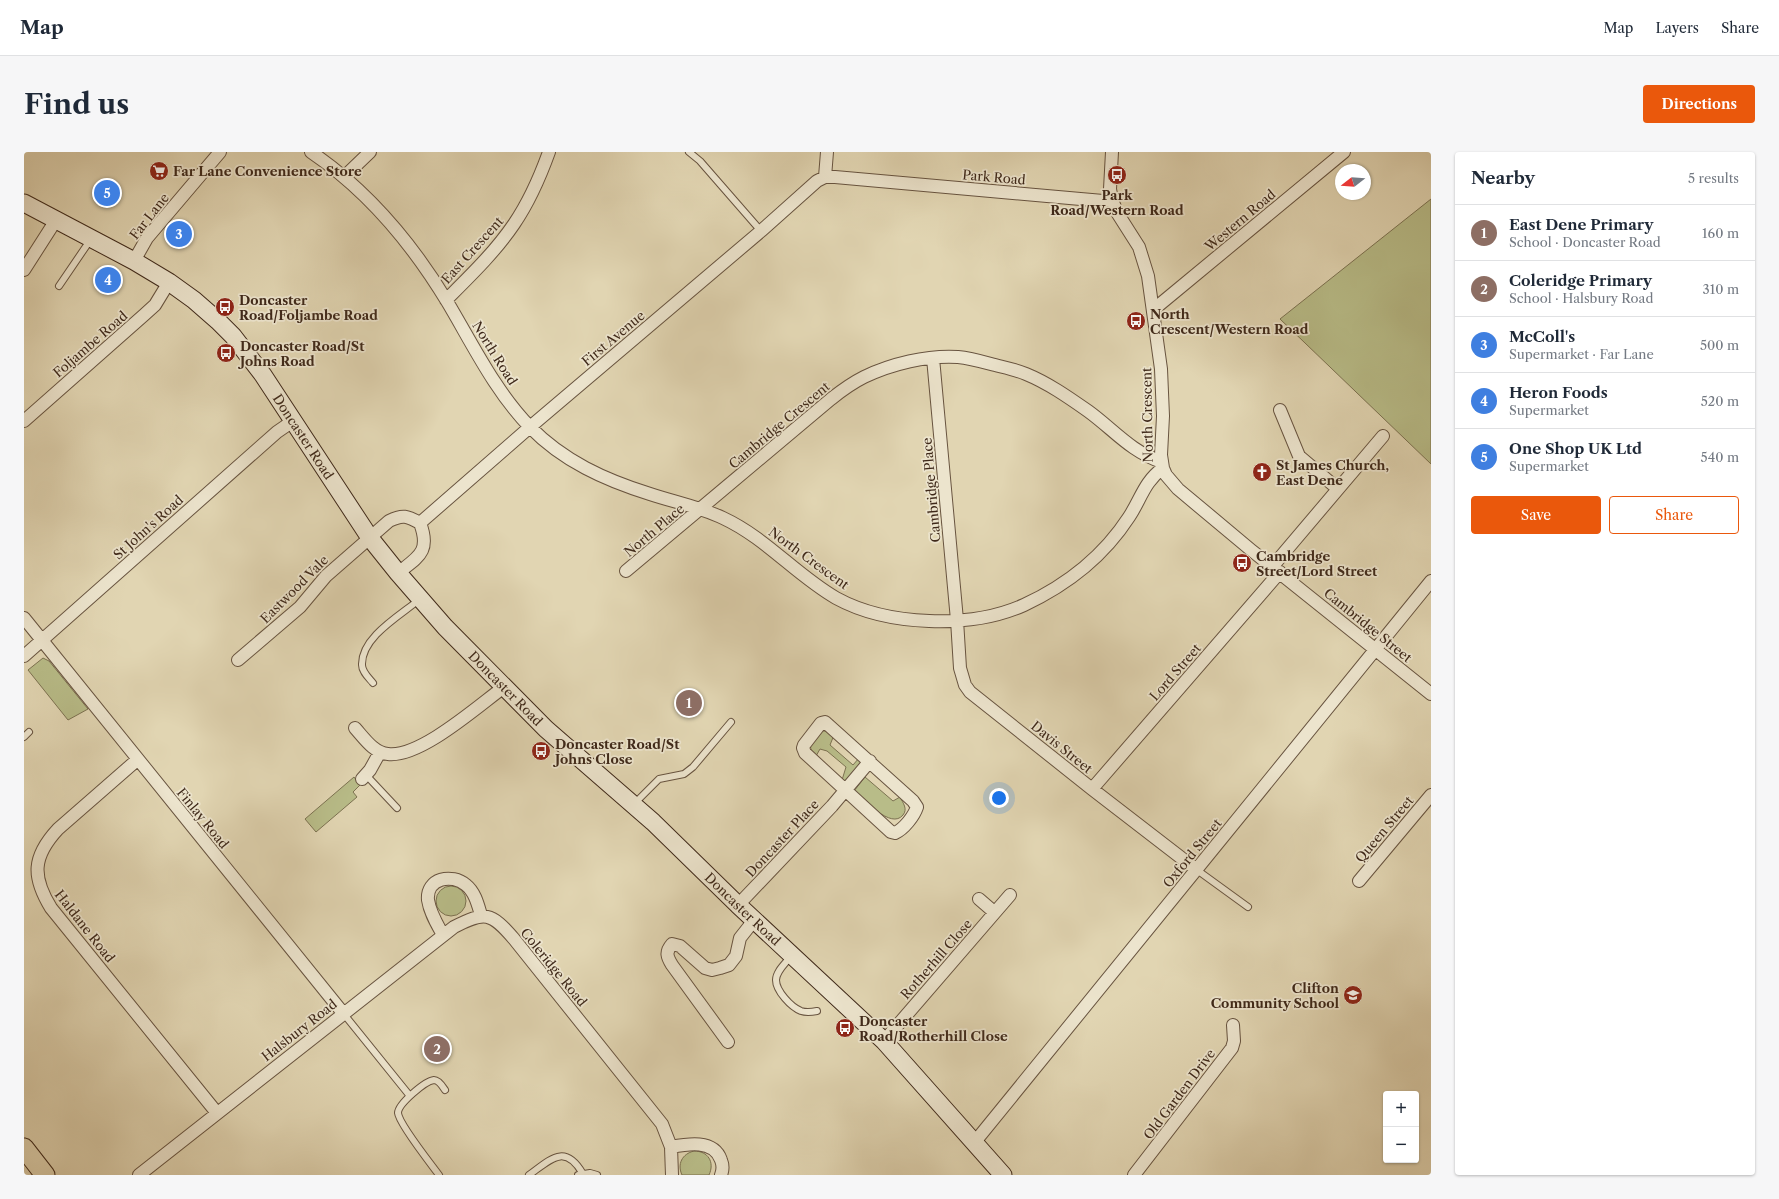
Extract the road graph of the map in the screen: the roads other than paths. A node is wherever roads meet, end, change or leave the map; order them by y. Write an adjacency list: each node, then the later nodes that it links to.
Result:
1 (220, 152): 16 (street, Far Lane)
2 (311, 152): 9 (street, North Road)
3 (370, 152): 9 (street)
4 (549, 152): 20 (street, East Crescent)
5 (689, 152): 14 (lane)
6 (827, 152): 10 (street)
7 (1112, 152): 11 (street)
8 (1344, 152): 21 (street, Western Road)
9 (345, 176): 20 (street, North Road)
10 (825, 177): 11 (street, Park Road); 14 (street, First Avenue)
11 (1112, 200): 21 (street, North Crescent)
12 (24, 203): 13 (street, Doncaster Road)
13 (56, 220): 15 (street, Doncaster Road); 17 (street)
14 (761, 231): 26 (street, First Avenue)
15 (91, 238): 16 (street, Doncaster Road); 19 (lane)
16 (134, 261): 18 (street, Doncaster Road)
17 (24, 270)
18 (169, 282): 24 (street, Foljambe Road); 25 (street, Doncaster Road)
19 (59, 286)
20 (446, 300): 26 (street, North Road)
21 (1153, 310): 28 (street, North Crescent)
22 (933, 358): 28 (street, Cambridge Crescent); 30 (street, Cambridge Crescent); 39 (street, Cambridge Place)
23 (1280, 410): 29 (street)
24 (24, 421)
25 (293, 421): 32 (street, Doncaster Road); 40 (street, St John's Road)
26 (530, 427): 30 (street, North Road); 31 (street, First Avenue)
27 (1383, 436): 29 (street, Lord Street)
28 (1162, 465): 33 (street, Cambridge Street); 39 (street, North Crescent)
29 (1338, 489): 33 (street, Lord Street)
30 (701, 510): 34 (street, North Place); 39 (street, North Crescent)
31 (420, 523): 32 (street); 35 (street)
32 (370, 538): 35 (street, Doncaster Road); 43 (street, Eastwood Vale)
33 (1276, 570): 41 (street, Cambridge Street); 56 (street, Lord Street)
34 (626, 571)
35 (398, 574): 37 (street, Doncaster Road)
36 (1431, 581): 41 (street, Oxford Street)
37 (420, 599): 44 (lane); 45 (street, Doncaster Road)
38 (24, 618): 40 (street, Finlay Road)
39 (957, 620): 56 (street, Davis Street)
40 (43, 640): 42 (street, St John's Road); 52 (street, Finlay Road)
41 (1377, 649): 46 (street, Cambridge Street); 60 (street, Oxford Street)
42 (24, 656)
43 (238, 660)
44 (373, 683)
45 (504, 687): 51 (street); 58 (street, Doncaster Road)
46 (1431, 694)
47 (731, 722): 58 (lane)
48 (355, 728): 51 (street)
49 (29, 732): 50 (lane)
50 (24, 737)
51 (380, 752): 54 (street)
52 (137, 760): 72 (street, Finlay Road); 78 (street, Haldane Road)
53 (870, 761): 55 (street, Doncaster Place); 55 (street); 55 (street)
54 (364, 777): 59 (lane)
55 (845, 790): 64 (street, Doncaster Place)
56 (1092, 790): 60 (street, Davis Street)
57 (1431, 795): 61 (street, Queen Street)
58 (633, 805): 64 (street, Doncaster Road)
59 (397, 808)
60 (1197, 870): 65 (lane); 79 (street, Oxford Street)
61 (1359, 881)
62 (1010, 895): 66 (street, Rotherhill Close)
63 (979, 899): 66 (street)
64 (738, 905): 68 (street, Doncaster Road)
65 (1248, 907)
66 (994, 912): 74 (street, Rotherhill Close)
67 (481, 915): 69 (street, Halsbury Road); 69 (street); 80 (street, Coleridge Road)
68 (755, 919): 70 (street, Doncaster Road); 75 (street)
69 (444, 935): 72 (street, Halsbury Road)
70 (792, 955): 71 (lane); 74 (street, Doncaster Road)
71 (817, 1011)
72 (343, 1013): 77 (lane); 78 (street, Halsbury Road)
73 (1233, 1025): 91 (street, Old Garden Drive)
74 (884, 1041): 79 (street, Doncaster Road)
75 (728, 1042)
76 (445, 1090): 77 (lane)
77 (410, 1096): 85 (lane)
78 (217, 1113): 84 (street, Halsbury Road)
79 (974, 1143): 90 (street, Doncaster Road)
80 (671, 1147): 88 (street, Coleridge Road); 89 (street)
81 (24, 1148): 83 (main road)
82 (581, 1174): 86 (lane); 87 (lane)
83 (45, 1175)
84 (139, 1175)
85 (439, 1175)
86 (529, 1175)
87 (597, 1175)
88 (672, 1175)
89 (721, 1175)
90 (1003, 1175)
91 (1134, 1175)

